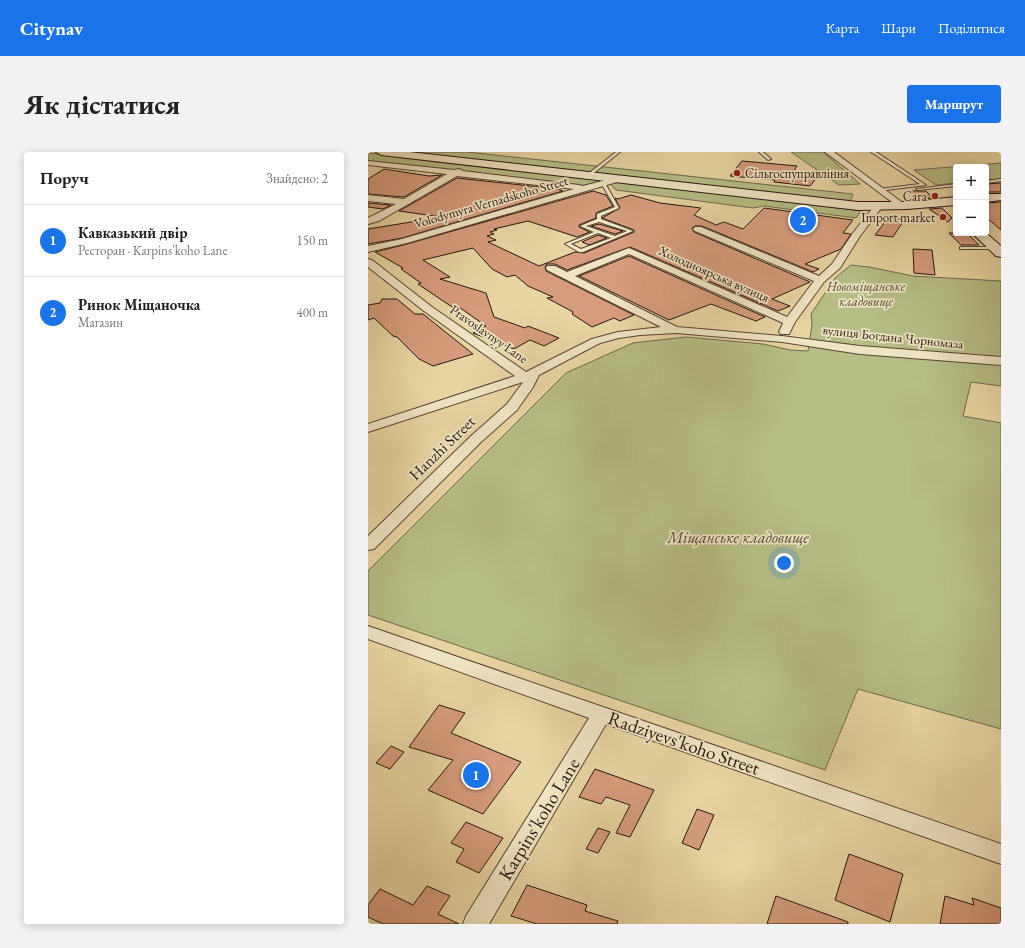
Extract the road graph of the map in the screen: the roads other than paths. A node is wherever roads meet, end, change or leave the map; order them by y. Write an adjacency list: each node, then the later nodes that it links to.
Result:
1 (381, 152): 7 (main road)
2 (618, 152): 10 (lane)
3 (761, 152): 6 (lane)
4 (829, 152): 17 (street)
5 (873, 152): 17 (lane)
6 (769, 159)
7 (474, 162): 9 (street); 10 (main road)
8 (368, 163): 9 (street)
9 (456, 173): 16 (street); 21 (street)
10 (589, 175): 11 (main road)
11 (621, 178): 14 (street, Volodymyra Vernadskoho Street); 25 (main road)
12 (1001, 180): 13 (lane)
13 (989, 182)
14 (603, 183): 16 (street, Volodymyra Vernadskoho Street); 27 (lane)
15 (953, 185): 17 (lane)
16 (587, 188): 34 (street, Volodymyra Vernadskoho Street)
17 (881, 191): 24 (street)
18 (1001, 196): 20 (main road)
19 (368, 198): 21 (street)
20 (989, 198)
21 (405, 202): 28 (street)
22 (953, 202): 23 (main road)
23 (944, 203): 24 (main road); 26 (main road)
24 (903, 206): 25 (main road)
25 (878, 207): 39 (street)
26 (953, 210)
27 (599, 220): 30 (lane); 32 (lane)
28 (368, 221)
29 (698, 229): 39 (street)
30 (597, 232): 32 (lane); 32 (lane)
31 (981, 236): 35 (main road)
32 (615, 238)
33 (962, 248): 35 (lane)
34 (368, 249)
35 (998, 251)
36 (368, 262): 44 (street, Pravoslavnyy Lane)
37 (551, 268): 38 (street)
38 (568, 276): 40 (street, Холодноярська вулиця); 41 (street)
39 (820, 280): 40 (street)
40 (789, 322): 42 (street)
41 (676, 330): 42 (street, вулиця Богдана Чорномаза); 44 (street)
42 (782, 339): 43 (street, вулиця Богдана Чорномаза)
43 (1001, 361)
44 (530, 375): 45 (street); 46 (street, Hanzhi Street)
45 (368, 428)
46 (368, 545)
47 (368, 632): 48 (street, Radziyevsʹkoho Street)
48 (602, 714): 49 (street, Radziyevsʹkoho Street); 50 (street, Karpinsʹkoho Lane)
49 (1001, 854)
50 (476, 924)

